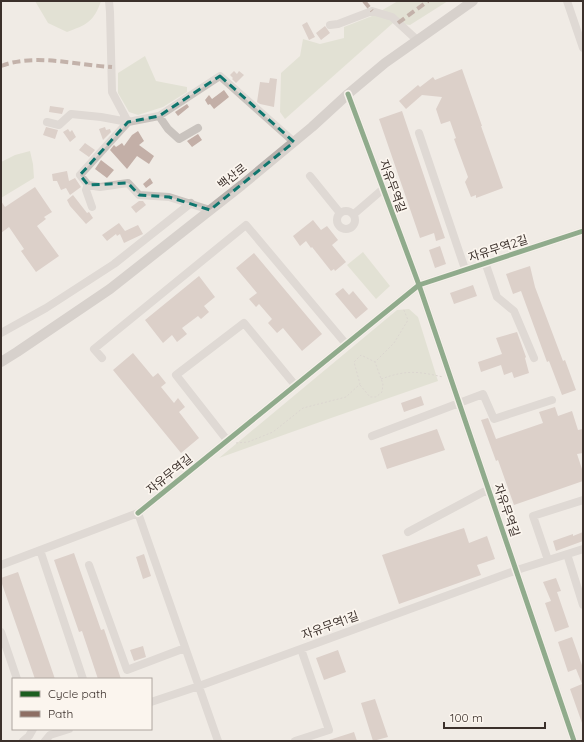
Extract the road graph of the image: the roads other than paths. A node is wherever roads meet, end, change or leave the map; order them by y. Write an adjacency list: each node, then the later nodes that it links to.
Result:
1 (109, 1): 10 (street)
2 (472, 1): 5 (main road, 백산로)
3 (567, 1): 6 (street)
4 (330, 25): 5 (street)
5 (417, 40): 7 (main road, 백산로)
6 (583, 48)
7 (348, 94): 13 (main road, 백산로); 16 (street, 자유무역길)
8 (159, 116): 10 (street); 11 (street); 13 (street)
9 (47, 122): 10 (street)
10 (128, 122): 15 (street)
11 (198, 128)
12 (419, 133): 24 (street)
13 (294, 142): 19 (main road, 백산로)
14 (310, 176): 20 (street)
15 (88, 185): 17 (street); 18 (street)
16 (383, 189): 21 (street); 25 (street, 자유무역길)
17 (191, 203): 19 (street); 26 (street)
18 (92, 207)
19 (210, 210): 30 (main road, 백산로)
20 (340, 213): 21 (street); 21 (street)
21 (354, 214)
22 (583, 231): 23 (street, 자유무역2길)
23 (485, 262): 24 (street, 자유무역2길); 29 (street)
24 (465, 269): 25 (street, 자유무역2길)
25 (419, 285): 27 (street, 자유무역길); 33 (street, 자유무역길)
26 (1, 333)
27 (346, 344): 28 (street); 31 (street, 자유무역길)
28 (102, 358)
29 (534, 358)
30 (1, 362)
31 (295, 385): 35 (street, 자유무역길); 35 (street)
32 (552, 400): 33 (street)
33 (459, 402): 34 (street); 36 (street, 자유무역길)
34 (372, 436)
35 (227, 440): 38 (street, 자유무역길)
36 (489, 489): 39 (street); 46 (street, 자유무역길)
37 (583, 500): 43 (street)
38 (138, 513): 41 (street, 자유무역길); 49 (street)
39 (408, 532)
40 (583, 548): 42 (street)
41 (40, 550): 44 (street, 자유무역길); 53 (street)
42 (567, 554): 43 (street); 47 (street)
43 (548, 560): 46 (street)
44 (1, 565)
45 (89, 565): 49 (street)
46 (517, 570): 50 (street, 자유무역1길); 62 (street, 자유무역길)
47 (583, 605)
48 (1, 632): 51 (street)
49 (185, 648): 54 (street)
50 (301, 649): 54 (street, 자유무역1길); 61 (street)
51 (4, 652): 52 (street)
52 (17, 678)
53 (83, 678)
54 (199, 686): 55 (street, 자유무역1길); 60 (street)
55 (152, 702)
56 (32, 730): 58 (street)
57 (66, 730): 59 (street)
58 (24, 741)
59 (45, 741)
60 (218, 741)
61 (295, 741)
62 (574, 741)

